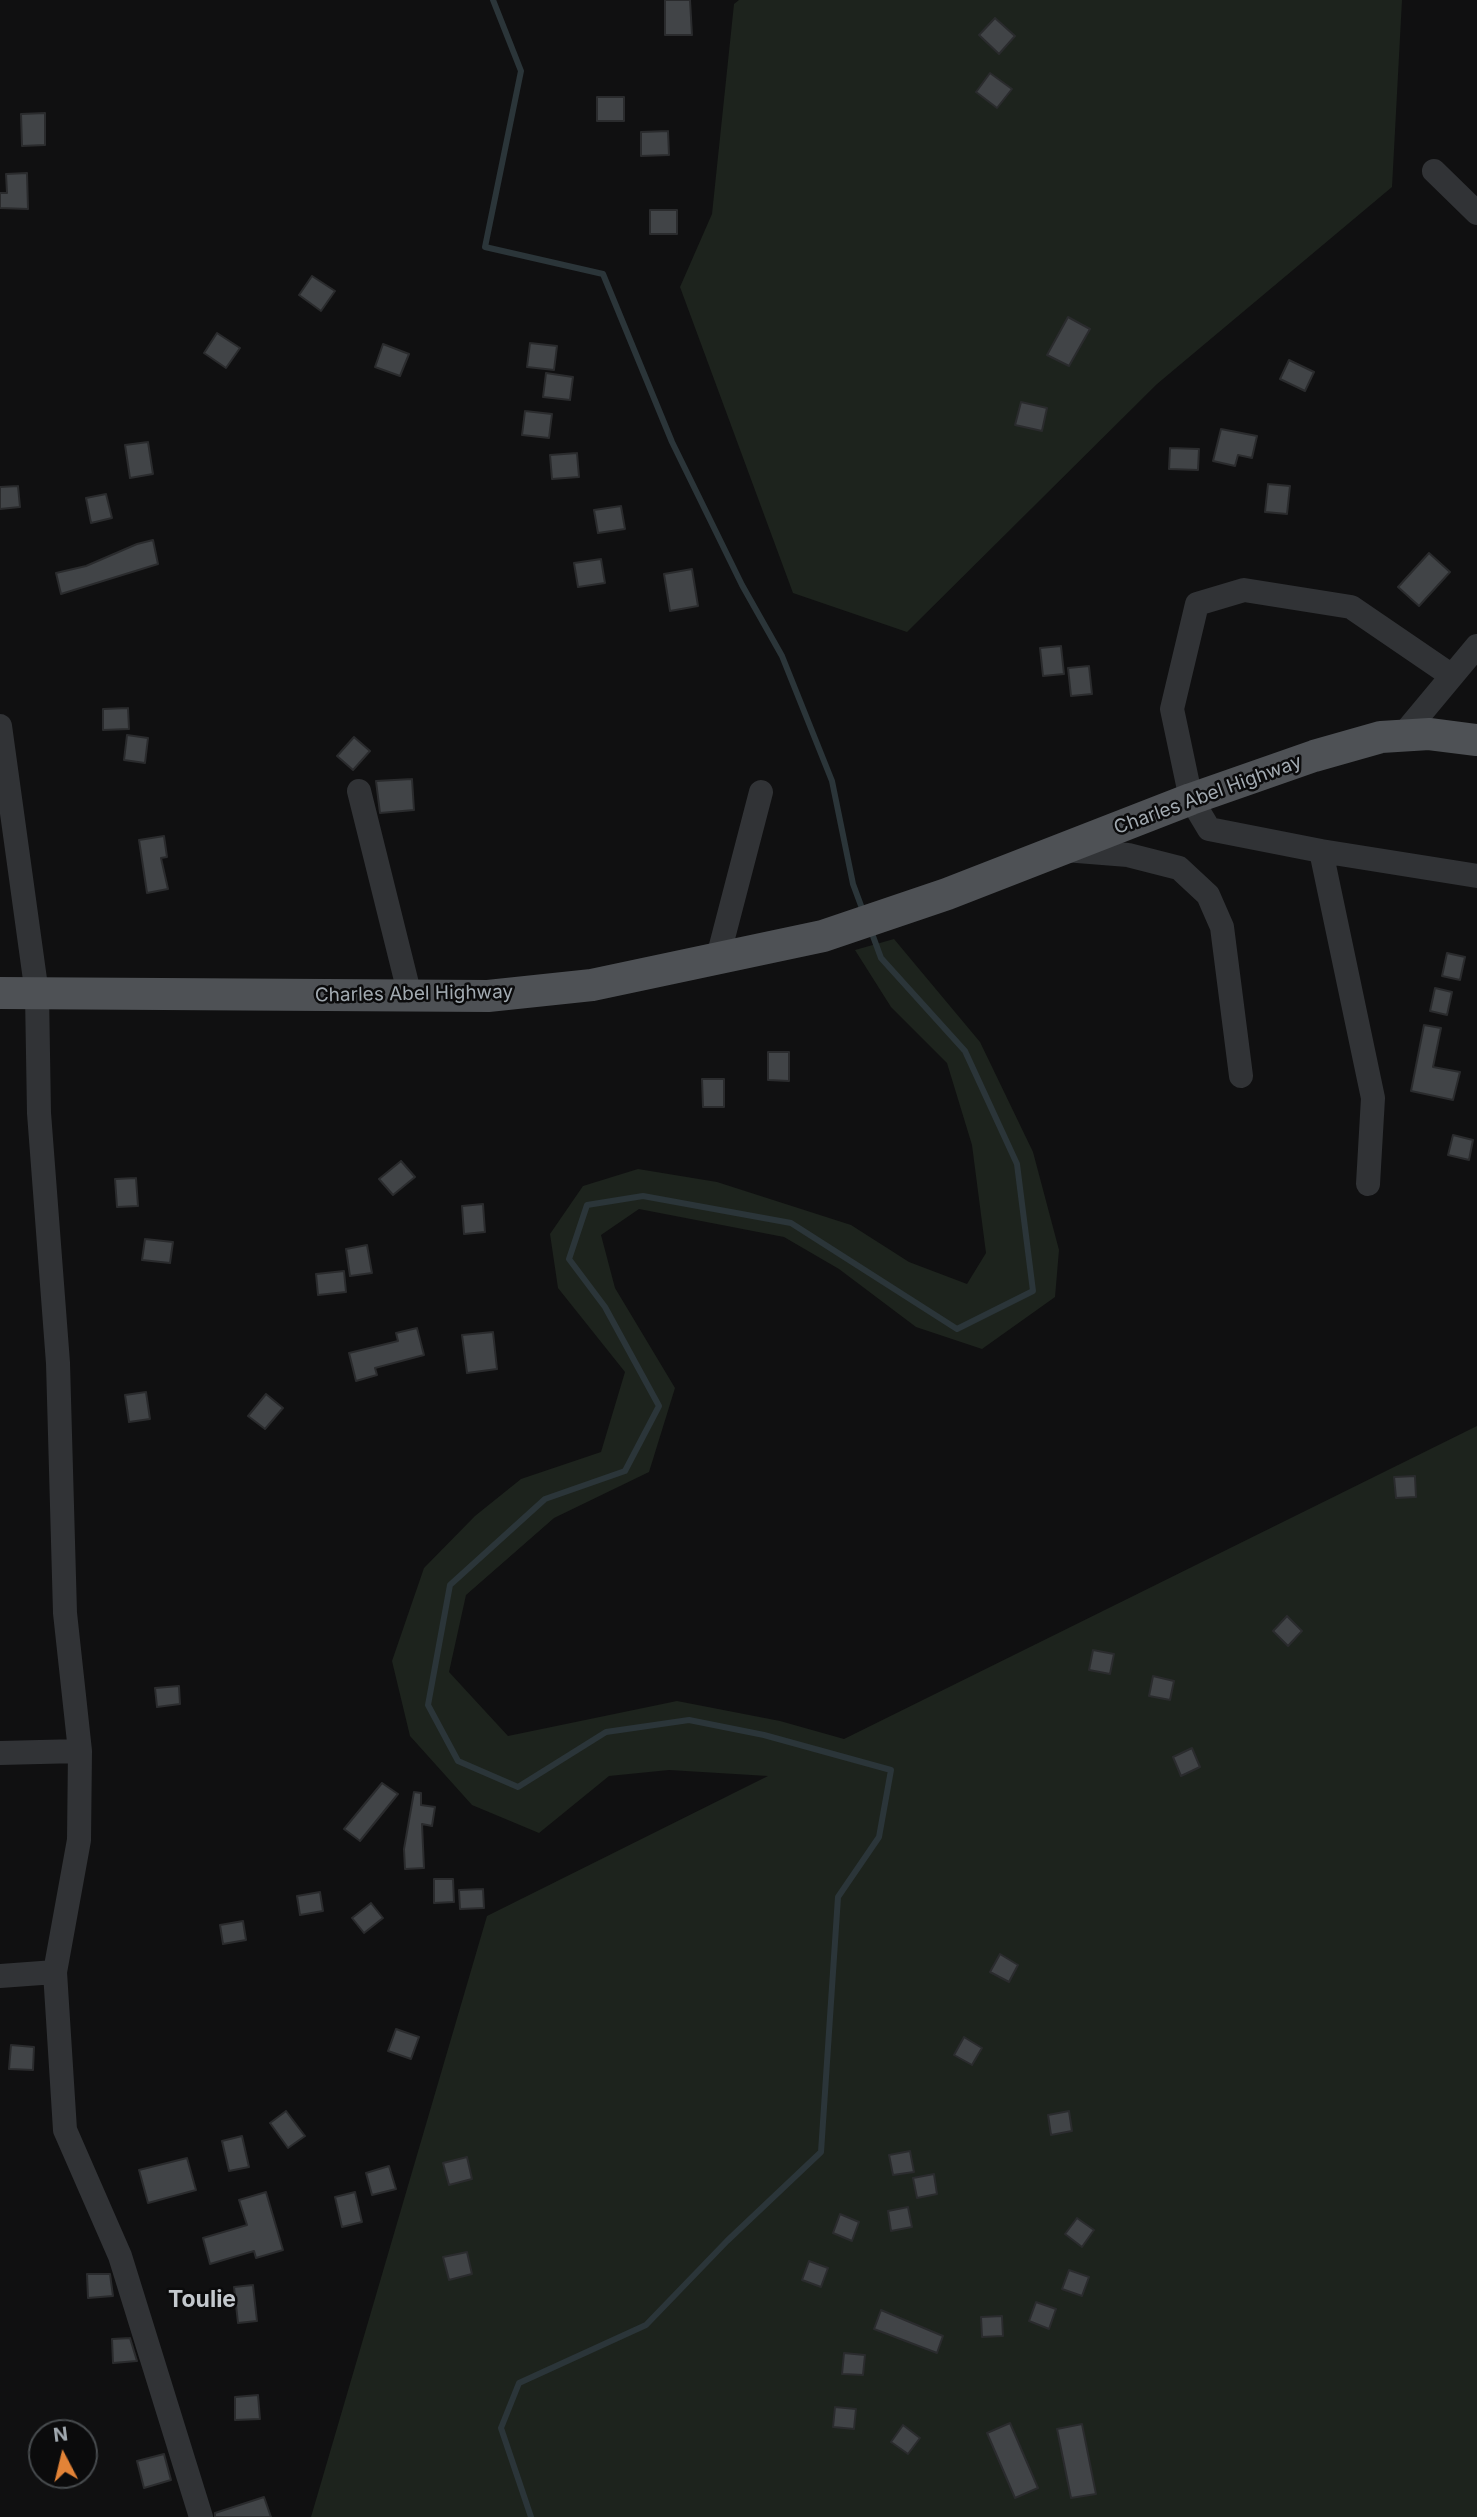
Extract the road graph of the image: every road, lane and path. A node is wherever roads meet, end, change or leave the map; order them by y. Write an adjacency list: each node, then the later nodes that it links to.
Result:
1 (1434, 171): 2 (street)
2 (1477, 213)
3 (1477, 646): 4 (street)
4 (1452, 676): 6 (street); 10 (street)
5 (0, 726): 16 (street)
6 (1402, 736): 7 (main road, Charles Abel Highway); 10 (main road, Charles Abel Highway)
7 (1477, 740)
8 (359, 791): 17 (street)
9 (761, 792): 14 (street)
10 (1191, 800): 11 (main road, Charles Abel Highway); 12 (street)
11 (1064, 850): 14 (main road, Charles Abel Highway); 18 (street)
12 (1321, 851): 13 (street); 19 (street)
13 (1477, 876)
14 (717, 961): 17 (main road, Charles Abel Highway)
15 (0, 993): 16 (main road, Charles Abel Highway)
16 (37, 994): 17 (main road, Charles Abel Highway); 20 (street)
17 (410, 996)
18 (1241, 1076)
19 (1368, 1184)
20 (80, 1751): 21 (street); 22 (street)
21 (0, 1754)
22 (55, 1972): 23 (street); 24 (street)
23 (0, 1976)
24 (201, 2517)

